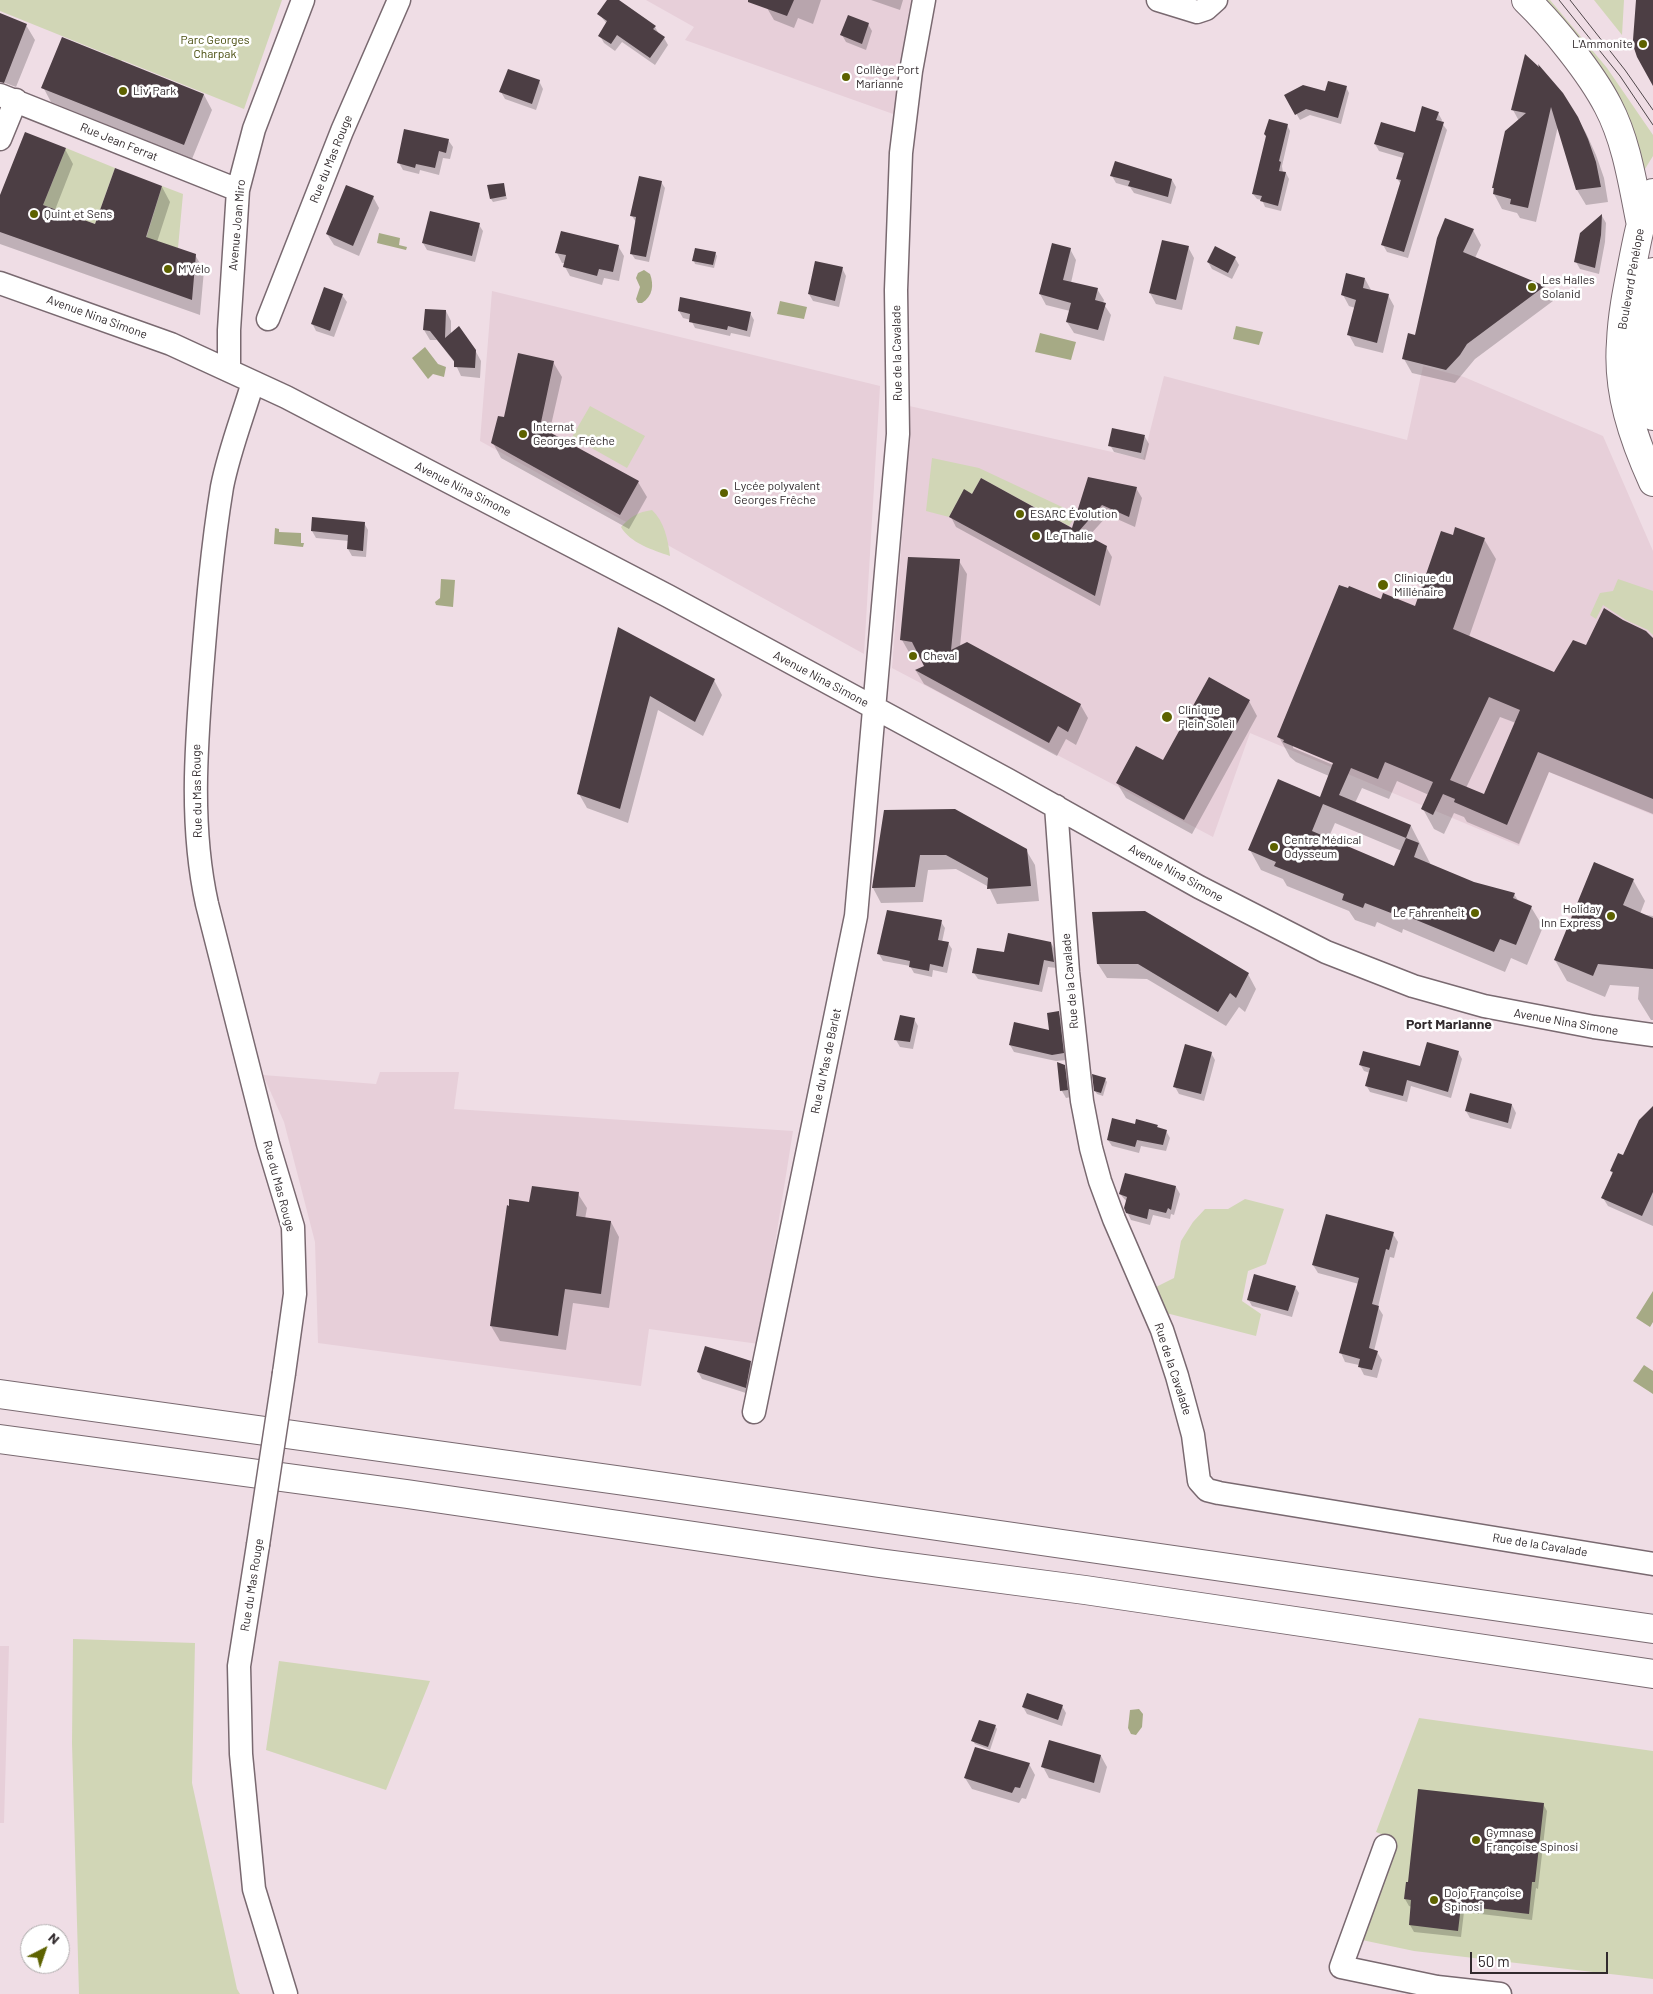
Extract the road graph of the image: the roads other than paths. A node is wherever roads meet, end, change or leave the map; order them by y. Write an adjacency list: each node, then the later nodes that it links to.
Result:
1 (303, 0): 9 (street, Avenue Joan Miro)
2 (399, 0): 14 (street, Rue du Mas Rouge)
3 (924, 0): 19 (street, Rue de la Cavalade)
4 (1158, 0): 5 (street)
5 (1216, 0)
6 (1526, 0): 11 (main road)
7 (8, 98): 8 (street); 9 (street, Rue Jean Ferrat)
8 (0, 139)
9 (238, 190): 15 (street, Avenue Joan Miro)
10 (1653, 193): 11 (main road, Boulevard Pénélope)
11 (1641, 225): 18 (main road, Boulevard Pénélope)
12 (1653, 272): 17 (main road, Boulevard Pénélope)
13 (0, 283): 15 (street, Avenue Nina Simone)
14 (268, 319)
15 (229, 370): 16 (street, Avenue Nina Simone)
16 (254, 382): 19 (street, Avenue Nina Simone); 29 (street, Rue du Mas Rouge, bridge)
17 (1653, 416)
18 (1653, 482)
19 (874, 708): 20 (street, Avenue Nina Simone); 23 (street, Rue du Mas de Barlet)
20 (1056, 806): 21 (street, Avenue Nina Simone); 25 (street, Rue de la Cavalade)
21 (1653, 1035)
22 (0, 1394): 26 (main road)
23 (754, 1412)
24 (0, 1439): 27 (main road)
25 (1653, 1564)
26 (1653, 1629)
27 (1653, 1674)
28 (1385, 1846): 30 (street)
29 (286, 1994)
30 (1500, 1994)

